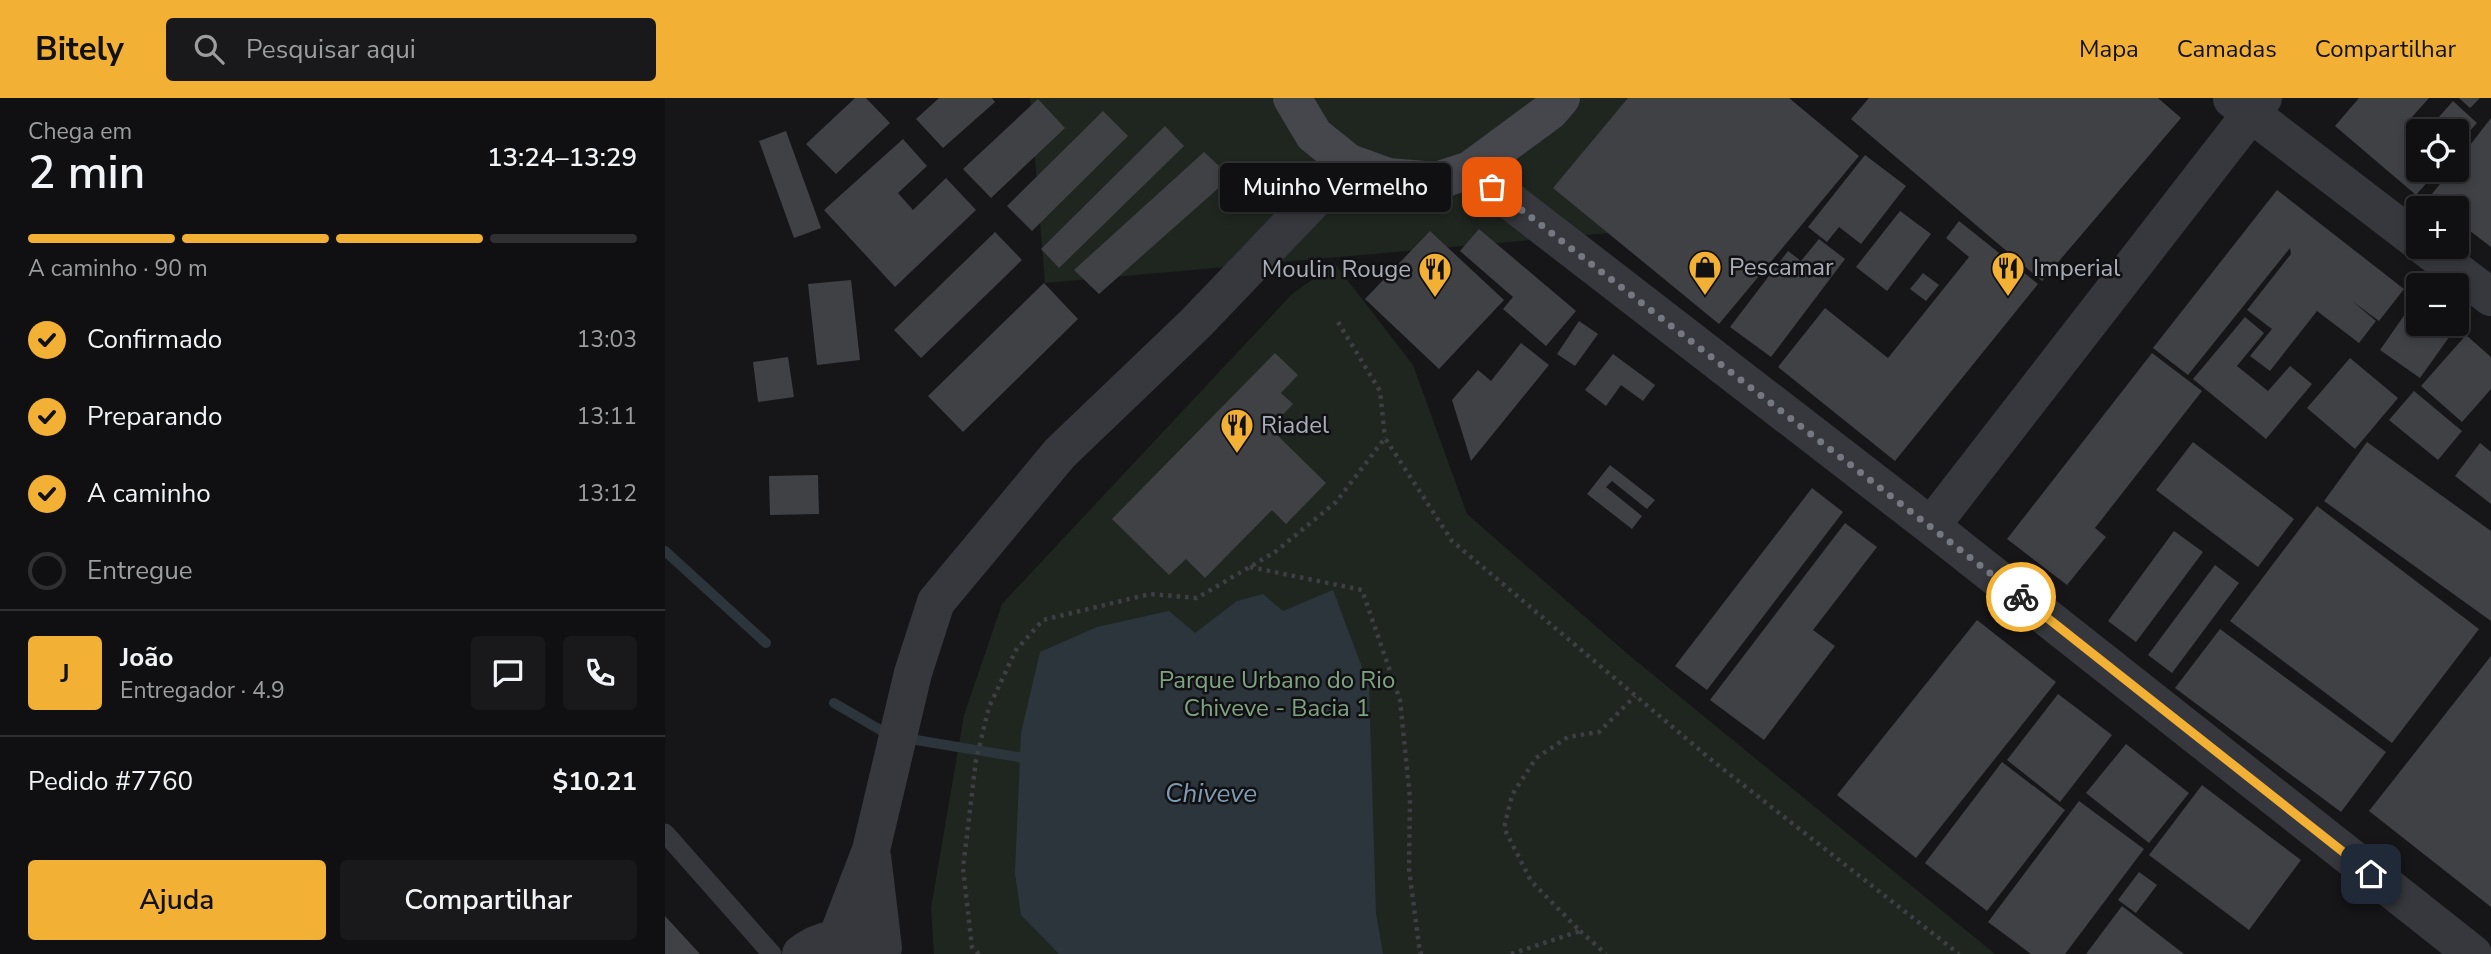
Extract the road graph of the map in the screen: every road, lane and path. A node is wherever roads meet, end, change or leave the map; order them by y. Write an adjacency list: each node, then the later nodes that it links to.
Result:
1 (1292, 98): 4 (street)
2 (1561, 98): 5 (street)
3 (2248, 103): 6 (street); 11 (street)
4 (1349, 163): 5 (street); 15 (street)
5 (1470, 170): 11 (street)
6 (2406, 231)
7 (2441, 259): 8 (street)
8 (2491, 298)
9 (1339, 322): 10 (path)
10 (1385, 438): 12 (path); 13 (path)
11 (1931, 526): 26 (street)
12 (1249, 567): 21 (path); 22 (path)
13 (1635, 696): 16 (path); 25 (path)
14 (665, 833): 19 (lane)
15 (871, 850): 17 (street); 18 (street)
16 (1580, 931): 23 (path); 24 (path)
17 (837, 938): 18 (street); 20 (street)
18 (887, 951)
19 (772, 954)
20 (801, 954)
21 (979, 954)
22 (1425, 954)
23 (1511, 954)
24 (1607, 954)
25 (1959, 954)
26 (2473, 954)

